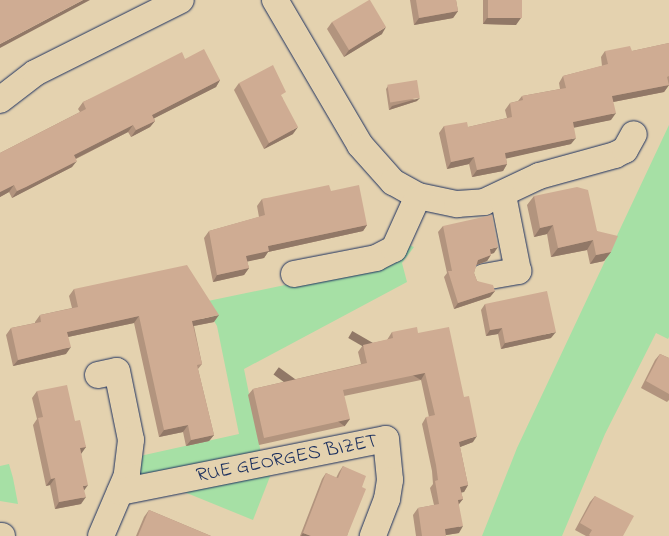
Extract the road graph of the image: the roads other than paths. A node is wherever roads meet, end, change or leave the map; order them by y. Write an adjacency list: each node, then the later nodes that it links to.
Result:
1 (181, 0): 3 (street)
2 (275, 0): 6 (street)
3 (0, 100)
4 (634, 134): 5 (street)
5 (503, 194): 6 (street); 8 (street)
6 (418, 196): 7 (street)
7 (294, 274)
8 (484, 277)
9 (98, 375): 10 (street)
10 (120, 492): 11 (street); 12 (street, RUE GEORGES BIZET)
11 (101, 536)
12 (373, 536)

